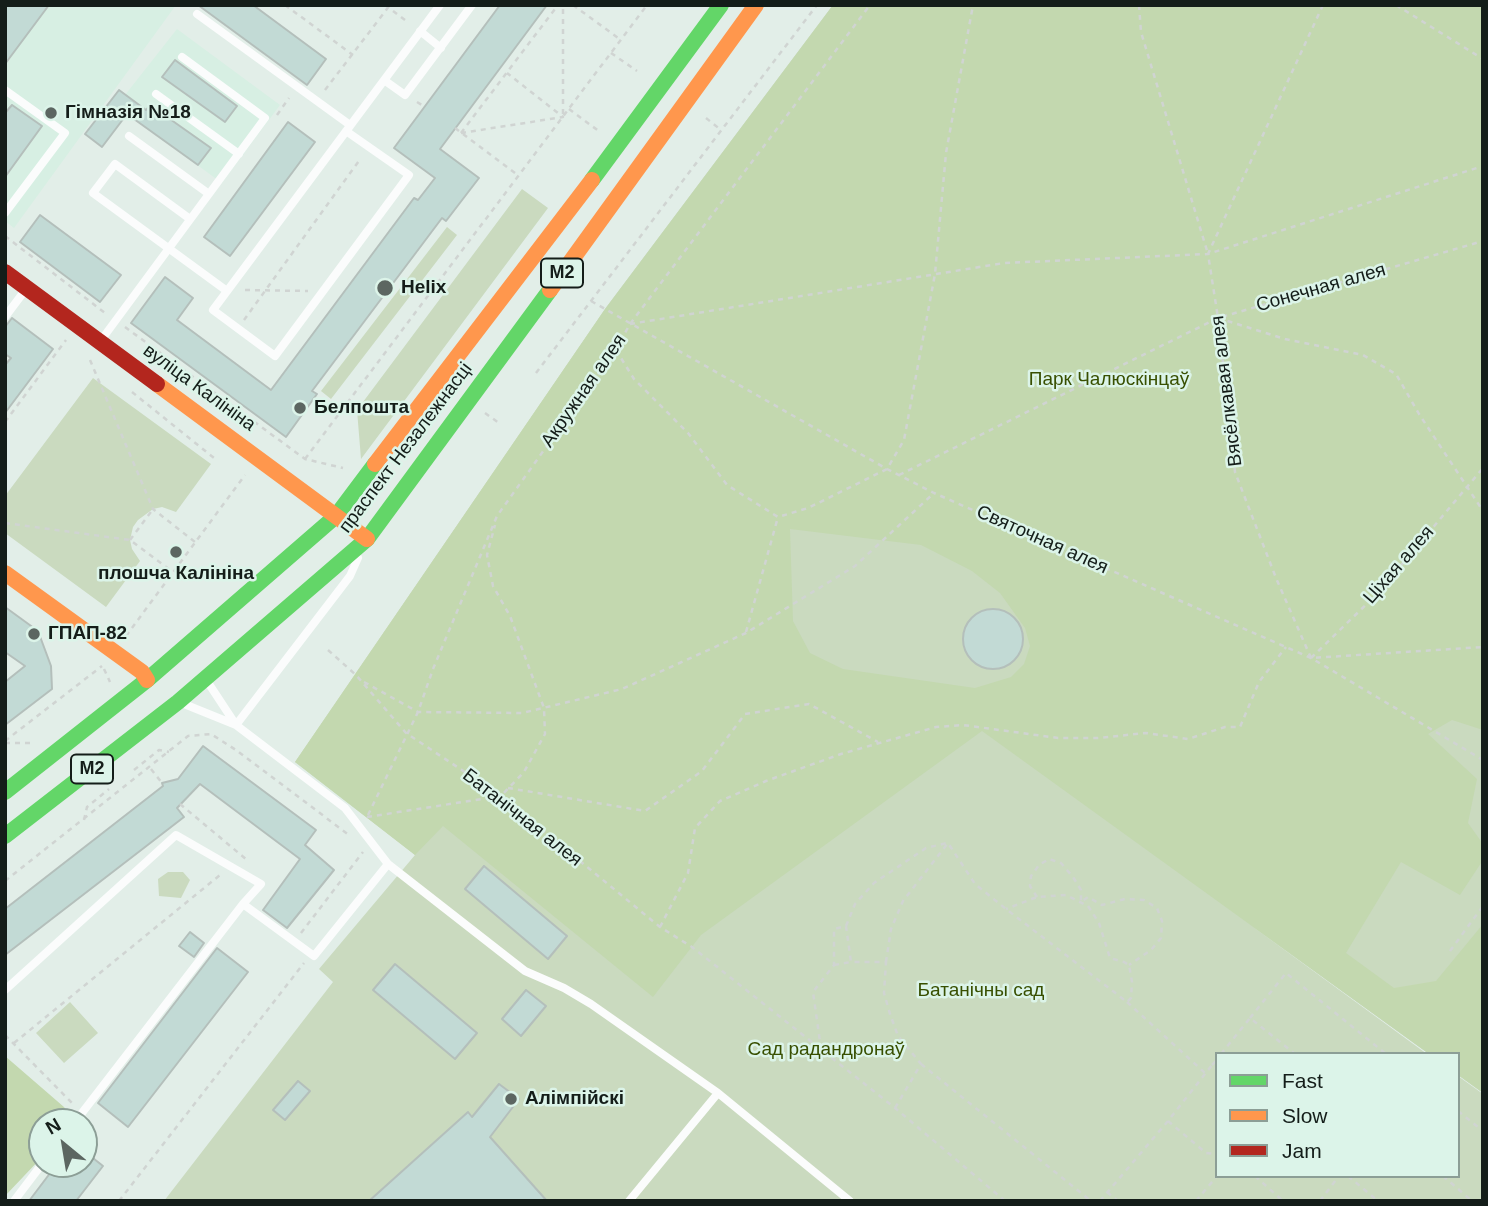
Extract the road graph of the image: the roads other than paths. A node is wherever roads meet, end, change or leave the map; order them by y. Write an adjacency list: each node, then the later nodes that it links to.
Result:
1 (440, 5): 6 (lane)
2 (472, 5): 7 (lane)
3 (721, 5): 24 (main road, праспект Незалежнасці / М2)
4 (755, 5): 25 (main road, праспект Незалежнасці / М2)
5 (197, 14): 12 (lane)
6 (420, 32): 7 (lane); 9 (lane)
7 (441, 47): 9 (lane)
8 (182, 57): 14 (lane)
9 (384, 80): 12 (lane)
10 (5, 90): 16 (lane)
11 (156, 94): 14 (lane)
12 (348, 128): 21 (lane); 21 (lane)
13 (129, 136): 15 (lane)
14 (239, 154): 15 (lane)
15 (209, 194): 17 (lane)
16 (5, 213)
17 (190, 219): 18 (lane); 18 (lane)
18 (168, 248): 21 (lane); 23 (lane)
19 (6, 273): 20 (main road, вуліца Калініна)
20 (27, 288): 22 (lane); 23 (main road, вуліца Калініна)
21 (227, 290)
22 (5, 317)
23 (100, 342): 24 (main road, вуліца Калініна)
24 (336, 516): 25 (main road, вуліца Калініна); 28 (main road, праспект Незалежнасці / М2)
25 (367, 539): 27 (main road, праспект Незалежнасці / М2); 30 (lane)
26 (5, 573): 28 (main road)
27 (205, 679): 29 (main road, праспект Незалежнасці / М2); 30 (lane)
28 (147, 680): 31 (main road, праспект Незалежнасці / М2)
29 (178, 702): 30 (lane); 32 (main road, праспект Незалежнасці / М2)
30 (236, 725): 33 (lane)
31 (5, 792)
32 (5, 836)
33 (388, 864): 34 (lane); 36 (lane)
34 (243, 904): 35 (lane); 37 (lane)
35 (5, 990)
36 (718, 1093): 40 (lane); 41 (lane)
37 (85, 1108)
38 (32, 1178): 39 (lane)
39 (14, 1201)
40 (629, 1201)
41 (850, 1201)

